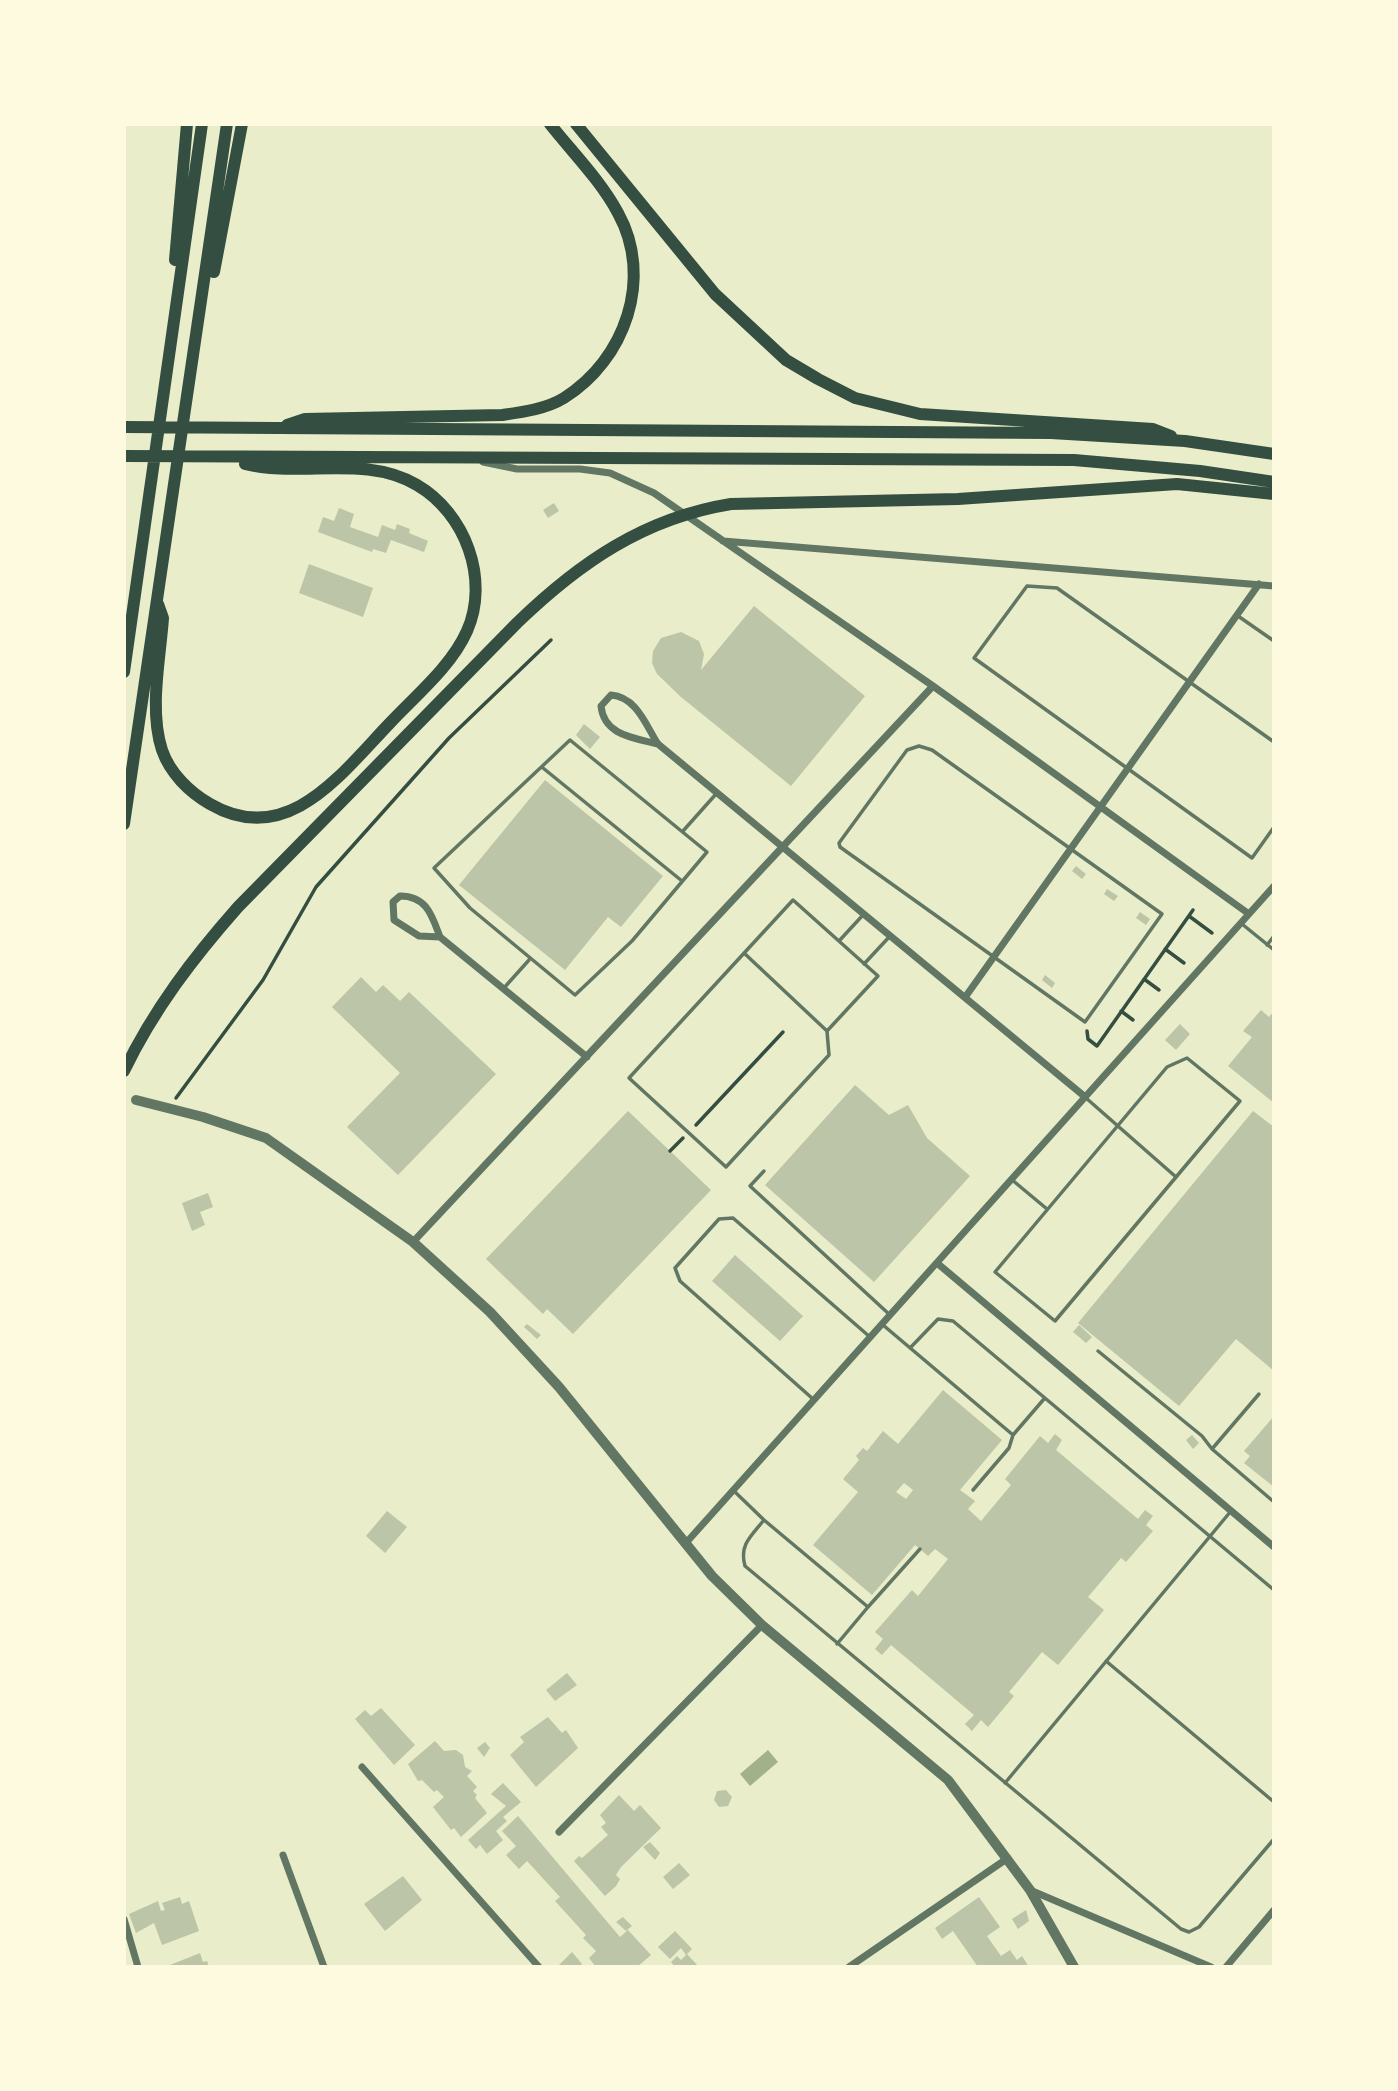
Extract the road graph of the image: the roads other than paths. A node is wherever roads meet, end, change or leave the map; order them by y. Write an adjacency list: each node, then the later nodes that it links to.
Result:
1 (187, 124): 7 (highway)
2 (202, 124): 7 (highway)
3 (227, 124): 8 (highway)
4 (242, 124): 8 (highway)
5 (550, 124): 10 (highway)
6 (576, 124): 11 (highway)
7 (178, 297): 21 (highway)
8 (203, 297): 22 (highway)
9 (124, 427): 10 (highway)
10 (274, 429): 11 (highway)
11 (1185, 441): 12 (highway)
12 (1274, 454)
13 (124, 456): 14 (highway)
14 (221, 457): 15 (highway); 22 (highway)
15 (462, 457): 16 (highway); 18 (street)
16 (1274, 482)
17 (1274, 494): 59 (highway)
18 (722, 541): 19 (street); 28 (street)
19 (1259, 584): 20 (street); 23 (street)
20 (1274, 586)
21 (135, 599): 24 (highway); 26 (highway)
22 (158, 604): 35 (highway)
23 (1238, 616): 25 (lane); 27 (street)
24 (124, 618)
25 (1274, 641)
26 (124, 672)
27 (1191, 682): 29 (lane); 32 (street); 32 (lane)
28 (933, 686): 34 (street); 38 (street)
29 (1274, 742)
30 (658, 744): 30 (street); 33 (street)
31 (542, 768): 37 (lane); 40 (lane); 53 (lane)
32 (1129, 769): 34 (street); 36 (lane)
33 (717, 793): 37 (lane); 38 (street)
34 (1101, 808): 39 (street); 43 (street)
35 (124, 824)
36 (1274, 827)
37 (683, 831): 40 (lane)
38 (784, 847): 42 (street); 58 (street)
39 (1072, 849): 52 (street); 52 (lane); 52 (lane)
40 (682, 881): 53 (lane)
41 (1274, 886): 43 (street)
42 (864, 913): 45 (street); 48 (lane)
43 (1249, 914): 44 (street)
44 (1240, 923): 49 (lane); 60 (street)
45 (891, 935): 54 (lane); 56 (street)
46 (1274, 936): 49 (lane)
47 (440, 937): 47 (street); 55 (street)
48 (839, 941): 51 (lane); 54 (lane)
49 (1267, 945): 50 (lane)
50 (1274, 950)
51 (744, 953): 57 (lane); 57 (lane)
52 (994, 958): 56 (street)
53 (529, 960): 55 (lane)
54 (864, 964): 57 (lane)
55 (503, 989): 58 (street)
56 (967, 996): 60 (street)
57 (827, 1031)
58 (587, 1057): 67 (street)
59 (124, 1070)
60 (1084, 1096): 62 (lane); 65 (street)
61 (136, 1100): 67 (street)
62 (1116, 1126): 64 (lane); 64 (lane); 66 (lane)
63 (764, 1171): 69 (lane)
64 (1176, 1177): 66 (lane)
65 (1011, 1179): 66 (lane); 68 (street)
66 (1047, 1209)
67 (412, 1242): 85 (street)
68 (937, 1262): 69 (street); 82 (street)
69 (890, 1315): 70 (street)
70 (882, 1324): 71 (street); 72 (lane)
71 (870, 1337): 76 (street); 76 (lane)
72 (911, 1348): 75 (lane); 77 (lane)
73 (1098, 1351): 78 (lane)
74 (1259, 1394): 78 (lane)
75 (1044, 1399): 77 (lane); 84 (lane)
76 (814, 1400): 79 (street)
77 (1013, 1435): 80 (lane)
78 (1212, 1449): 81 (lane)
79 (733, 1490): 83 (lane); 85 (street)
80 (973, 1490)
81 (1274, 1502)
82 (1231, 1511): 84 (lane); 86 (street)
83 (764, 1520): 89 (lane); 91 (lane)
84 (1209, 1535): 88 (lane); 92 (lane)
85 (685, 1544): 90 (street)
86 (1274, 1547)
87 (920, 1549): 89 (lane)
88 (1274, 1590)
89 (868, 1607): 91 (lane)
90 (762, 1625): 96 (street); 99 (street)
91 (837, 1644): 94 (lane)
92 (1106, 1661): 94 (lane); 95 (lane)
93 (362, 1767): 105 (street)
94 (1005, 1783): 97 (lane)
95 (1274, 1802)
96 (559, 1832)
97 (1274, 1839)
98 (283, 1855): 104 (street)
99 (1008, 1858): 100 (street); 106 (street)
100 (1030, 1889): 107 (street); 108 (street)
101 (1274, 1910): 109 (street)
102 (124, 1919): 103 (street)
103 (138, 1967)
104 (324, 1967)
105 (539, 1967)
106 (849, 1967)
107 (1074, 1967)
108 (1211, 1967)
109 (1226, 1967)

